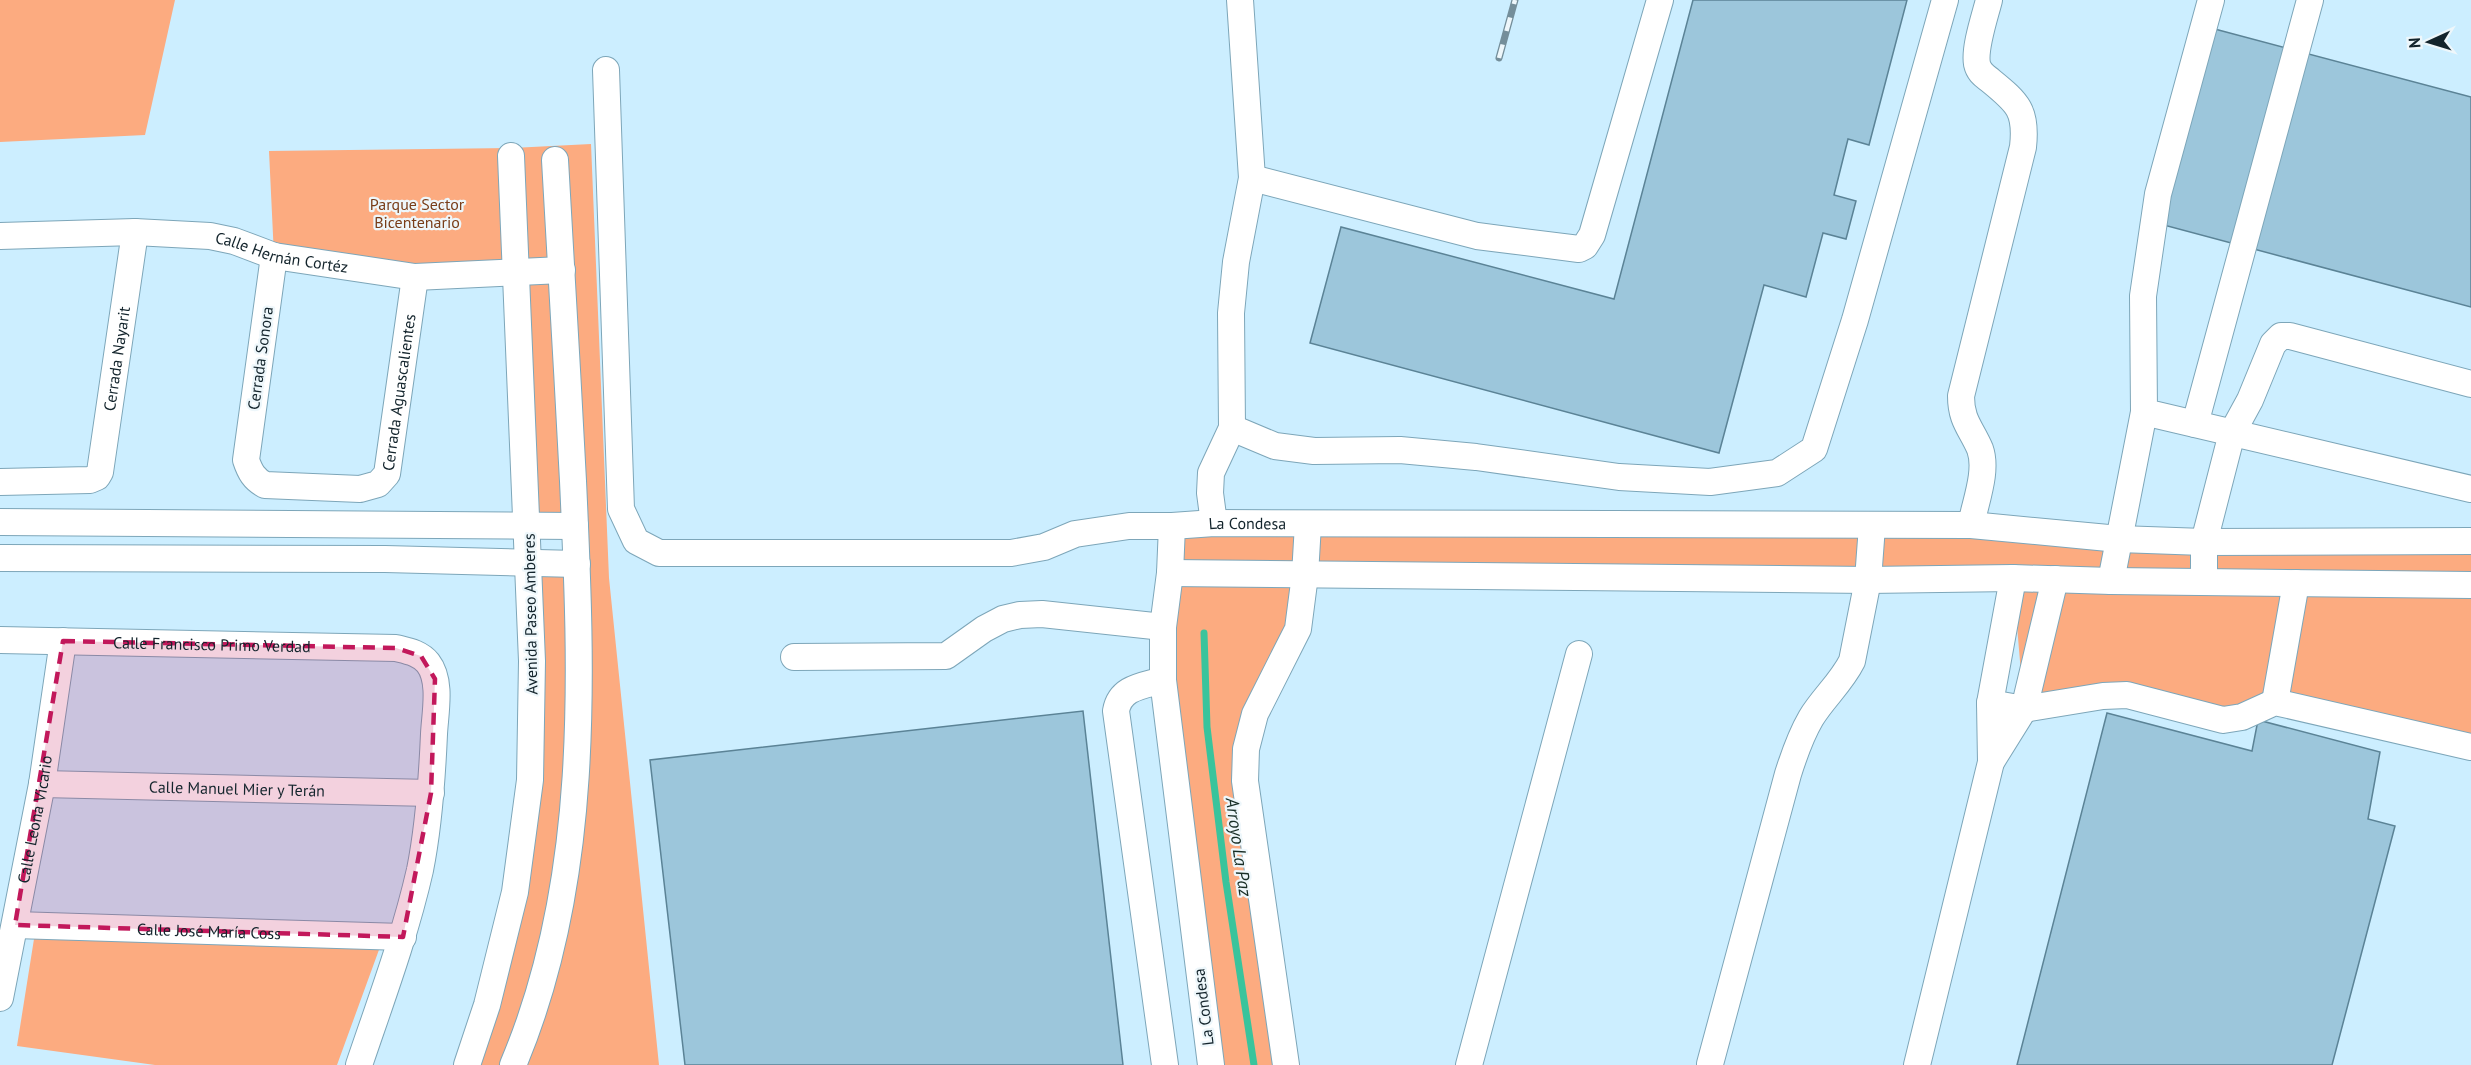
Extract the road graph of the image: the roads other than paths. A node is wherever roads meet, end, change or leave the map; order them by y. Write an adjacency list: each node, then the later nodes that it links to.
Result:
1 (1240, 0): 10 (street)
2 (1660, 0): 10 (street)
3 (1945, 0): 20 (street)
4 (1989, 0): 28 (street)
5 (2211, 0): 18 (street)
6 (2310, 0): 19 (street)
7 (606, 70): 31 (street)
8 (512, 156): 15 (street, Avenida Paseo Amberes)
9 (555, 160): 14 (street)
10 (1252, 178): 20 (street)
11 (135, 232): 12 (street, Calle Hernán Cortéz); 13 (street, Calle Hernán Cortéz); 22 (street, Cerrada Nayarit)
12 (0, 236)
13 (274, 256): 16 (street, Calle Hernán Cortéz); 23 (street, Cerrada Sonora)
14 (562, 270): 15 (street, Calle Hernán Cortéz); 30 (street)
15 (517, 271): 16 (street, Calle Hernán Cortéz); 29 (street, Avenida Paseo Amberes)
16 (415, 277): 23 (street, Cerrada Aguascalientes)
17 (2471, 384): 21 (street)
18 (2145, 412): 19 (street); 33 (street)
19 (2195, 424): 21 (street)
20 (1232, 428): 26 (street)
21 (2232, 433): 24 (street); 35 (street)
22 (0, 482)
23 (360, 489)
24 (2471, 489)
25 (0, 522): 29 (street)
26 (1214, 522): 27 (street, La Condesa); 31 (street, La Condesa)
27 (1308, 524): 32 (street); 40 (street, La Condesa)
28 (1971, 525): 32 (street); 33 (street)
29 (528, 526): 30 (street); 37 (street, Avenida Paseo Amberes)
30 (575, 526): 38 (street)
31 (1172, 526): 39 (street, La Condesa)
32 (1872, 526): 43 (street)
33 (2119, 539): 35 (street); 44 (street)
34 (2471, 541): 35 (street)
35 (2204, 542): 45 (street)
36 (0, 558): 37 (street)
37 (529, 564): 38 (street); 67 (street, Avenida Paseo Amberes)
38 (577, 564): 68 (street)
39 (1170, 573): 40 (street); 48 (street, La Condesa)
40 (1305, 574): 43 (street); 64 (street, La Condesa)
41 (2013, 578): 42 (street); 43 (street); 55 (street)
42 (2055, 579): 44 (street); 56 (street)
43 (1868, 580): 65 (street)
44 (2111, 581): 45 (street)
45 (2204, 582): 46 (street)
46 (2296, 583): 47 (street); 54 (street)
47 (2471, 585)
48 (1162, 627): 52 (street); 53 (street, La Condesa)
49 (0, 640): 50 (street, Calle Francisco Primo Verdad)
50 (63, 641): 59 (street, Calle Leona Vicario); 60 (street, Calle Francisco Primo Verdad)
51 (1579, 654): 71 (street)
52 (794, 657)
53 (1163, 680): 69 (street); 70 (street, La Condesa)
54 (2276, 702): 56 (street); 57 (street)
55 (1990, 703): 56 (street); 58 (street)
56 (2024, 709): 58 (street)
57 (2471, 747)
58 (1991, 762): 72 (street)
59 (42, 784): 60 (street, Calle Manuel Mier y Terán); 61 (street, Calle Leona Vicario)
60 (431, 793): 62 (street)
61 (15, 925): 62 (street, Calle José María Coss); 63 (street, Calle Leona Vicario)
62 (403, 937): 66 (street)
63 (0, 998)
64 (1289, 1064)
65 (1710, 1064)
66 (359, 1065)
67 (467, 1065)
68 (513, 1065)
69 (1165, 1065)
70 (1211, 1065)
71 (1469, 1065)
72 (1917, 1065)

